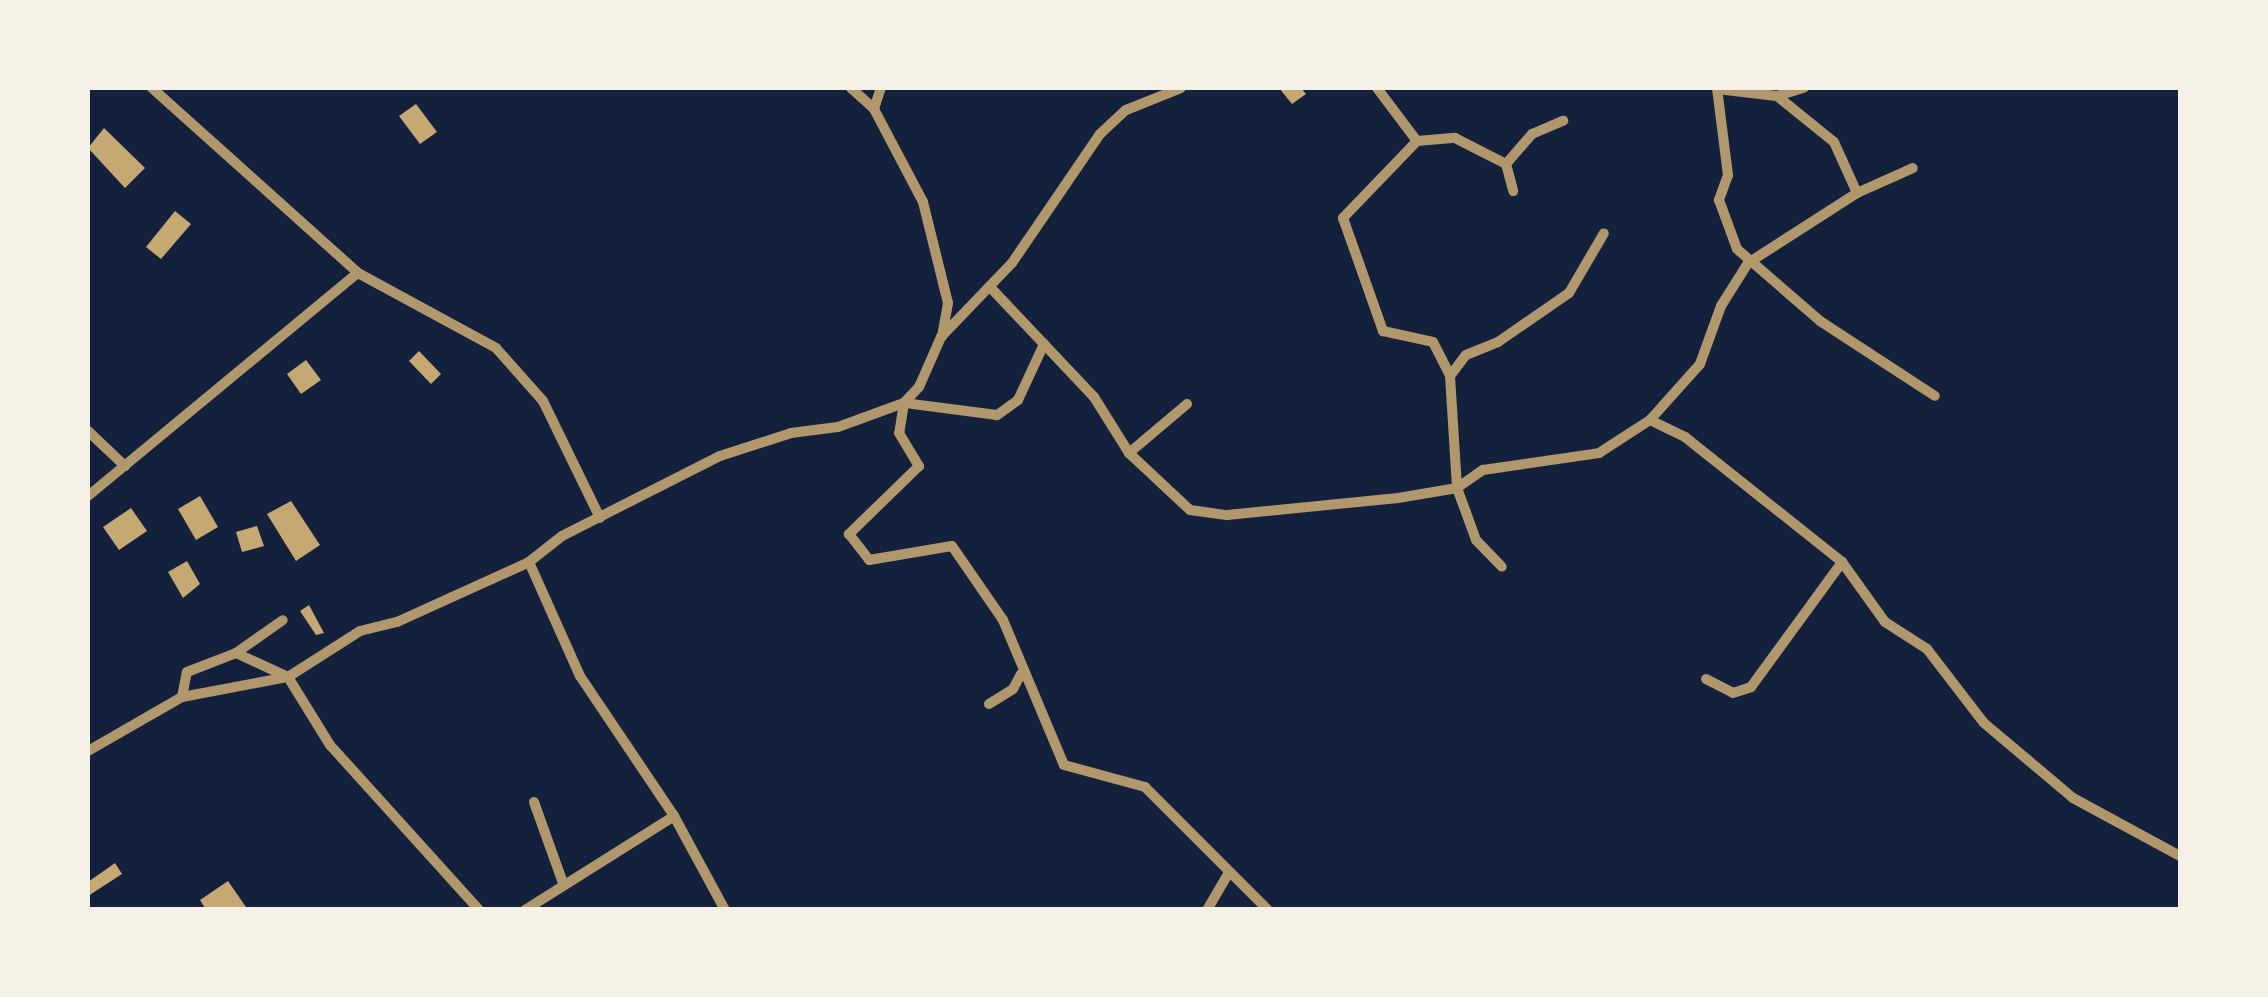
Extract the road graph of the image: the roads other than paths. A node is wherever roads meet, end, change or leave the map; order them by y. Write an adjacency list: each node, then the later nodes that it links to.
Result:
1 (152, 88): 18 (street)
2 (851, 88): 9 (street)
3 (880, 88): 9 (street)
4 (1181, 88): 19 (street)
5 (1377, 88): 11 (street)
6 (1717, 88): 8 (street); 17 (street)
7 (1804, 88): 8 (street)
8 (1776, 96): 15 (street)
9 (874, 108): 20 (street)
10 (1563, 120): 12 (street)
11 (1417, 141): 12 (street); 22 (street)
12 (1506, 164): 14 (street)
13 (1913, 168): 15 (street)
14 (1513, 192)
15 (1857, 193): 17 (street)
16 (1604, 233): 22 (street)
17 (1748, 264): 23 (street); 26 (street)
18 (358, 272): 29 (street); 32 (street)
19 (990, 287): 20 (street); 21 (street)
20 (941, 337): 24 (street)
21 (1044, 344): 24 (street); 28 (street)
22 (1450, 376): 30 (street)
23 (1936, 396)
24 (904, 403): 32 (street); 38 (street)
25 (1186, 404): 28 (street)
26 (1650, 420): 30 (street); 34 (street)
27 (88, 431): 29 (street)
28 (1129, 454): 30 (street)
29 (125, 465): 31 (street)
30 (1457, 488): 35 (street)
31 (88, 496)
32 (600, 518): 33 (street)
33 (529, 562): 39 (street); 45 (street)
34 (1842, 562): 40 (street); 46 (street)
35 (1502, 567)
36 (282, 620): 37 (street)
37 (236, 653): 39 (street); 41 (street)
38 (1022, 674): 42 (street); 47 (street)
39 (288, 677): 41 (street); 50 (street)
40 (1706, 679)
41 (182, 697): 43 (street)
42 (989, 704)
43 (88, 751)
44 (534, 802): 48 (street)
45 (674, 816): 48 (street); 51 (street)
46 (2180, 856)
47 (1228, 874): 52 (street); 53 (street)
48 (564, 883): 49 (street)
49 (528, 909)
50 (479, 910)
51 (725, 910)
52 (1206, 910)
53 (1268, 910)

